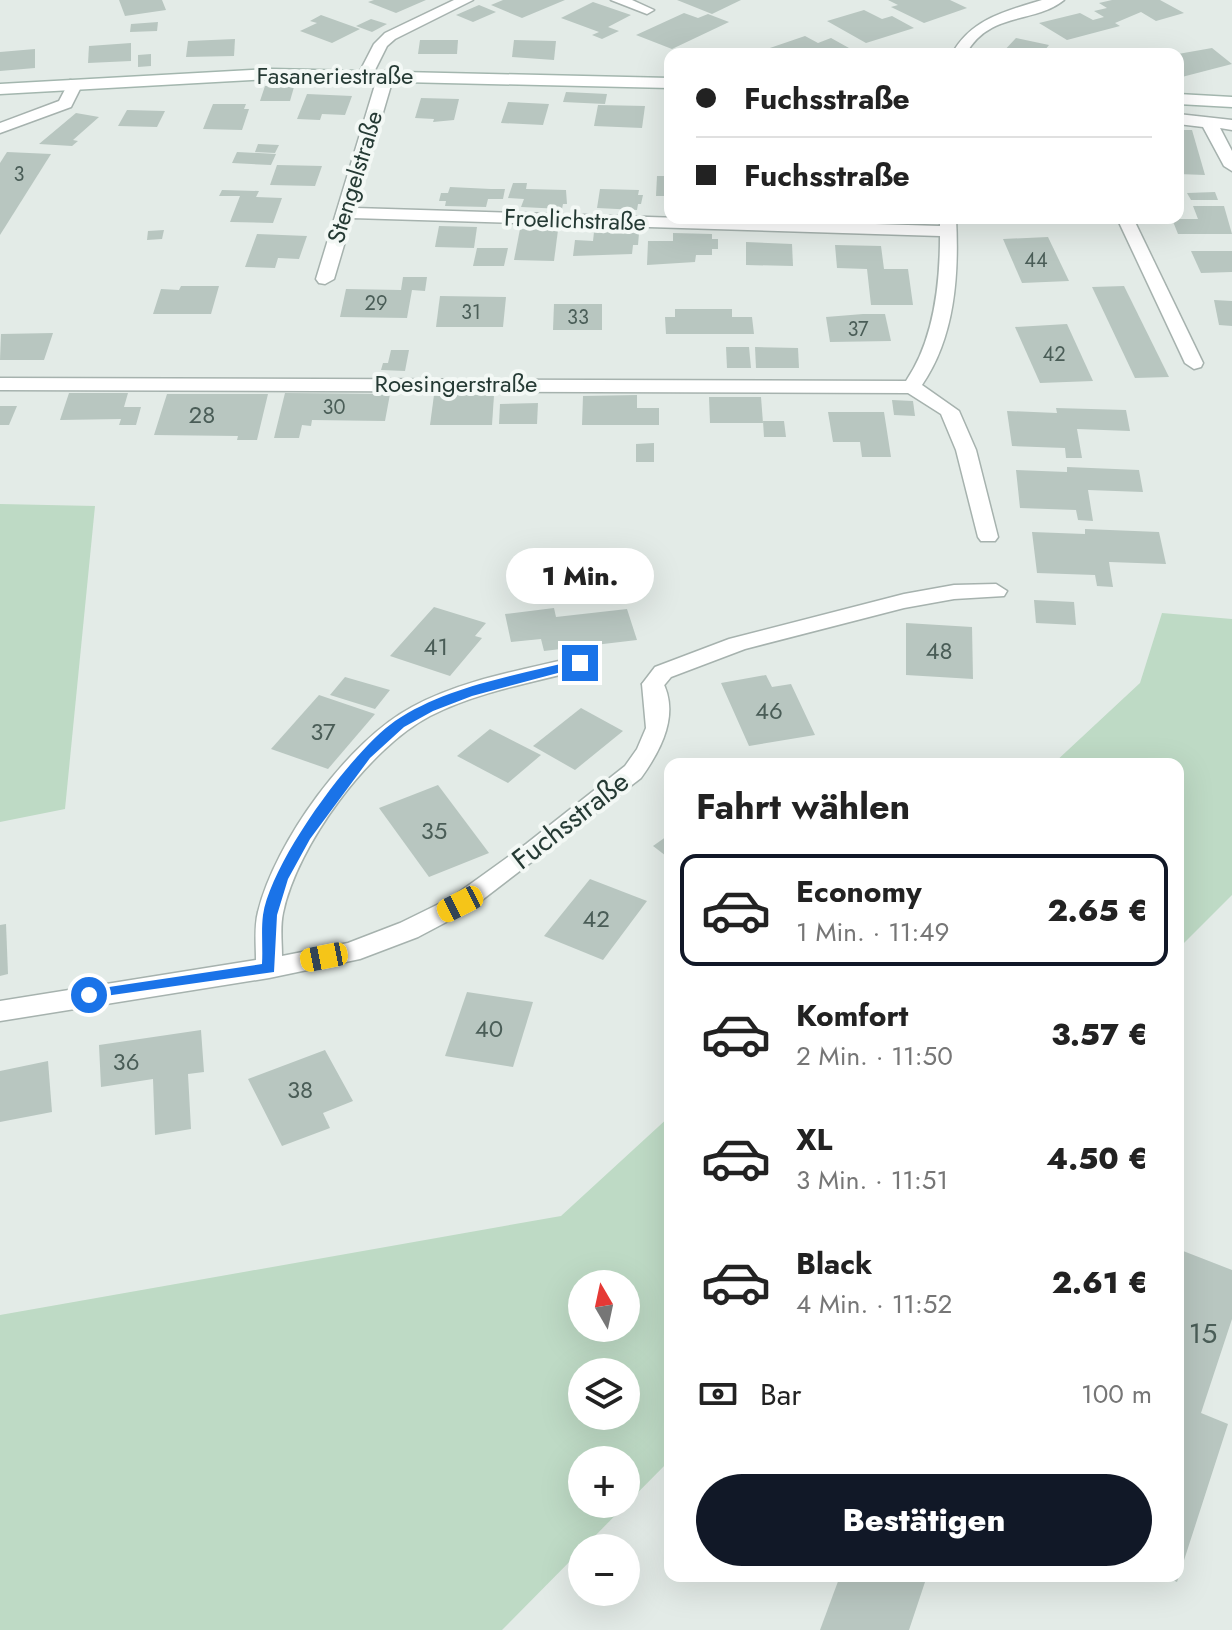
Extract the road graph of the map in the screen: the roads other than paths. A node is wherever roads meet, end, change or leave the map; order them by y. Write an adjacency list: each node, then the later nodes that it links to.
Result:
1 (466, 0): 6 (street)
2 (618, 0): 4 (street)
3 (1057, 0): 5 (street)
4 (647, 10)
5 (961, 48)
6 (366, 75): 7 (street, Fasaneriestraße); 8 (street, Fasaneriestraße)
7 (386, 75): 9 (street, Fasaneriestraße); 18 (street, Stengelstraße)
8 (75, 83): 10 (street, Fasaneriestraße); 16 (street)
9 (664, 83)
10 (0, 89)
11 (1184, 99): 12 (street)
12 (1232, 102)
13 (1184, 120): 14 (street)
14 (1209, 122): 15 (street); 17 (street)
15 (1232, 125)
16 (0, 128)
17 (1232, 166)
18 (344, 213): 19 (street, Froelichstraße); 23 (street, Stengelstraße)
19 (664, 219)
20 (899, 224): 22 (street, Froelichstraße)
21 (1128, 224): 24 (street)
22 (949, 225): 26 (street)
23 (325, 279)
24 (1194, 363)
25 (0, 384): 26 (street, Roesingerstraße)
26 (912, 387): 27 (street)
27 (988, 537)
28 (996, 591): 30 (street, Fuchsstraße)
29 (580, 663): 30 (street)
30 (269, 968): 31 (street, Fuchsstraße)
31 (0, 1011)

